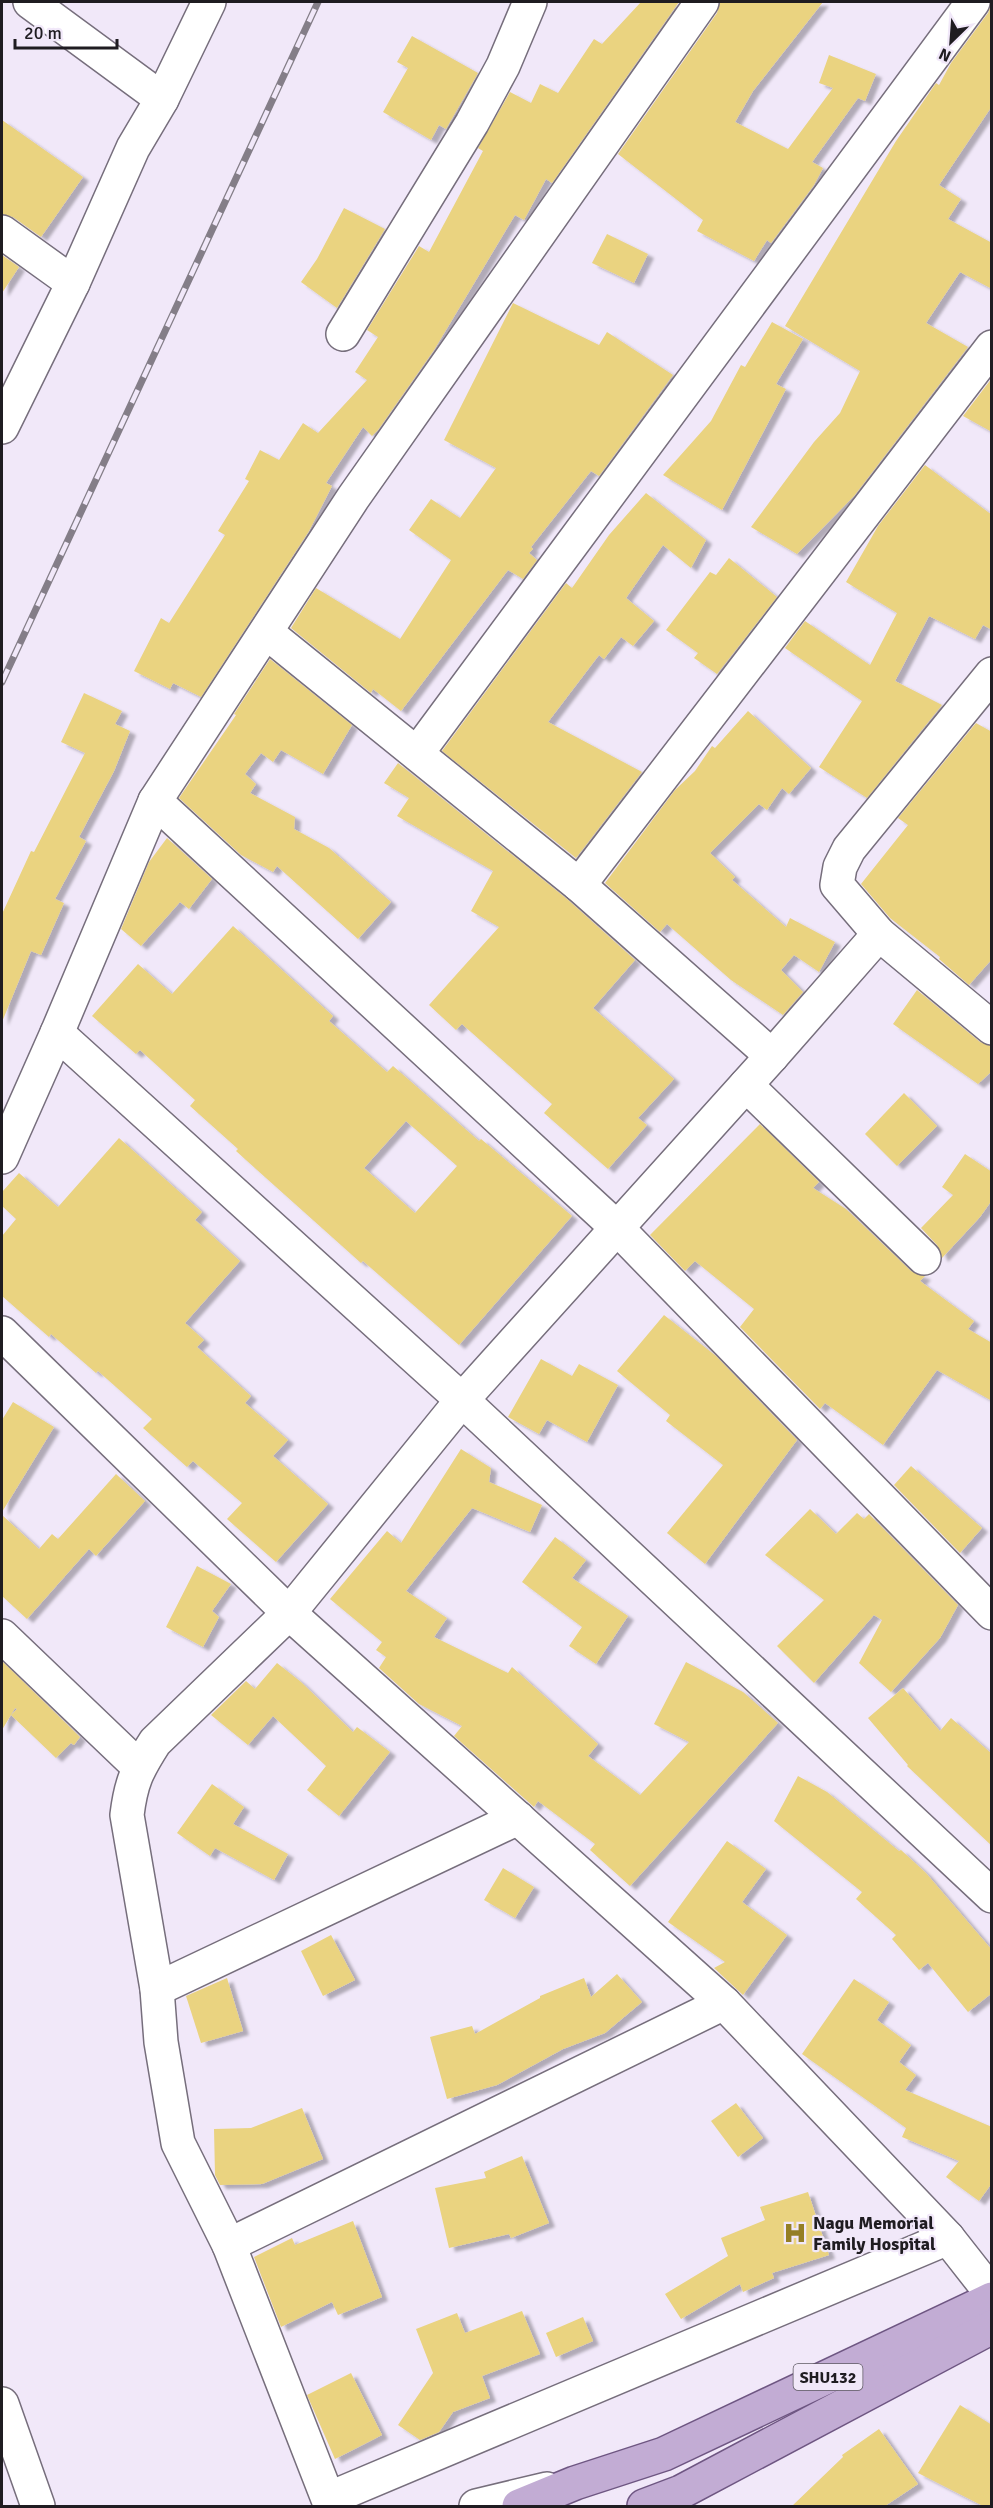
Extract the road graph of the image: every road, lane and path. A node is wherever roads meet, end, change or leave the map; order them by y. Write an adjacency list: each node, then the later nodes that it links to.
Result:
1 (30, 2): 6 (street)
2 (209, 2): 6 (street)
3 (531, 2): 9 (street)
4 (702, 2): 12 (street)
5 (973, 2): 14 (street)
6 (162, 99): 8 (street)
7 (2, 232): 8 (street)
8 (73, 283): 11 (street)
9 (343, 334)
10 (992, 347): 16 (street)
11 (2, 427)
12 (266, 632): 14 (street); 15 (street)
13 (992, 674): 17 (street)
14 (417, 752): 16 (street)
15 (155, 801): 19 (street); 23 (street)
16 (579, 885): 20 (street)
17 (879, 934): 18 (street); 20 (street)
18 (987, 1015)
19 (57, 1033): 22 (street); 26 (street)
20 (772, 1056): 21 (street)
21 (746, 1085): 23 (street); 24 (street)
22 (2, 1157)
23 (616, 1227): 26 (street); 28 (street)
24 (924, 1258)
25 (2, 1333): 27 (street)
26 (462, 1400): 27 (street); 32 (street)
27 (289, 1613): 30 (street); 31 (street)
28 (992, 1613)
29 (2, 1636): 30 (street)
30 (139, 1767): 33 (street)
31 (518, 1818): 33 (street); 34 (street)
32 (992, 1896)
33 (157, 1989): 36 (street)
34 (724, 2003): 35 (street); 36 (street)
35 (948, 2238): 37 (street); 42 (street)
36 (229, 2245): 42 (street)
37 (992, 2294)
38 (992, 2299): 41 (main road, SHU132)
39 (992, 2327): 46 (main road, SHU132)
40 (2, 2404): 43 (street)
41 (575, 2483): 44 (street); 45 (main road, SHU132)
42 (330, 2503)
43 (38, 2506)
44 (476, 2506)
45 (519, 2506)
46 (644, 2506)

